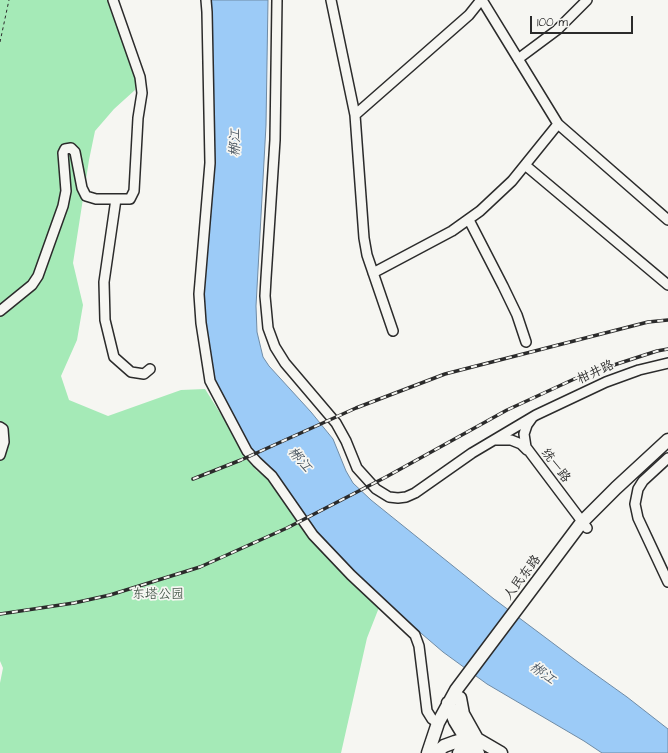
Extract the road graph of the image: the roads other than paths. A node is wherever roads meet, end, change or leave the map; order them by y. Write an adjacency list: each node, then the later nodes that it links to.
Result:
1 (113, 0): 11 (street)
2 (206, 0): 34 (street)
3 (277, 0): 24 (street, 柑井路)
4 (331, 0): 8 (street)
5 (482, 0): 7 (street); 8 (street)
6 (587, 0): 7 (street)
7 (518, 59): 9 (street)
8 (355, 114): 14 (street)
9 (558, 124): 10 (street); 13 (street)
10 (525, 165): 12 (street); 15 (street)
11 (116, 199): 16 (street); 20 (street)
12 (469, 220): 14 (street); 18 (street)
13 (668, 220)
14 (373, 273): 17 (street)
15 (668, 285)
16 (0, 311)
17 (393, 331)
18 (526, 342)
19 (668, 363): 21 (street, 柑井路)
20 (150, 369)
21 (536, 415): 24 (street, 柑井路); 26 (street, 统一路)
22 (0, 426): 27 (street)
23 (668, 440): 29 (main road, 人民东路)
24 (489, 443): 26 (street)
25 (668, 450): 29 (main road, 人民东路)
26 (528, 451): 29 (street, 统一路)
27 (0, 455)
28 (668, 458): 30 (street)
29 (582, 522): 31 (main road, 人民东路)
30 (668, 582)
31 (469, 678): 32 (main road, 人民东路); 33 (main road, 人民东路)
32 (460, 698): 33 (main road, 人民东路); 35 (main road)
33 (450, 708): 34 (main road, 人民东路); 35 (main road); 37 (main road, 人民东路)
34 (438, 723): 36 (main road, 人民东路)
35 (473, 745): 37 (main road); 38 (main road); 39 (main road)
36 (428, 753)
37 (436, 753)
38 (459, 753)
39 (500, 753)

